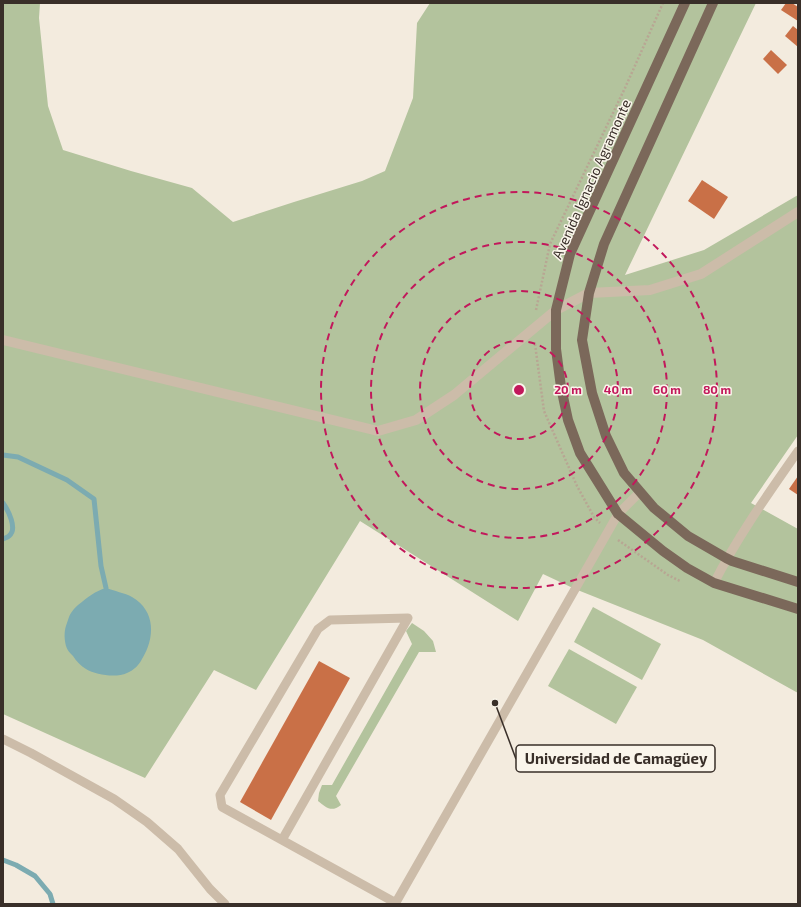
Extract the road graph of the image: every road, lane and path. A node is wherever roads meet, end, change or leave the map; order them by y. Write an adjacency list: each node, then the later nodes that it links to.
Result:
1 (663, 3): 7 (path)
2 (685, 3): 6 (main road, Avenida Ignacio Agramonte)
3 (713, 3): 5 (main road)
4 (798, 212): 5 (street)
5 (589, 293): 6 (street); 10 (main road)
6 (556, 310): 7 (street); 11 (main road, Avenida Ignacio Agramonte)
7 (533, 329): 8 (street); 12 (path)
8 (3, 340)
9 (798, 451): 13 (lane)
10 (640, 492): 11 (lane); 13 (main road)
11 (618, 514): 12 (lane); 16 (main road, Avenida Ignacio Agramonte)
12 (607, 532): 14 (path); 20 (lane)
13 (726, 558): 15 (main road); 16 (lane)
14 (682, 582)
15 (798, 582)
16 (714, 583): 17 (main road, Avenida Ignacio Agramonte)
17 (798, 609)
18 (3, 739): 21 (lane)
19 (282, 840): 19 (lane); 20 (lane)
20 (396, 903)
21 (225, 904)

